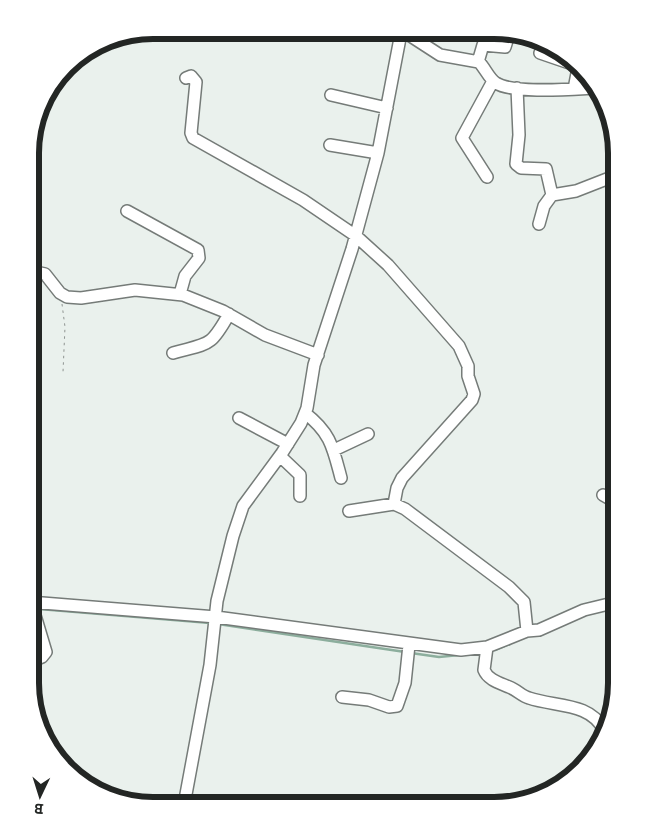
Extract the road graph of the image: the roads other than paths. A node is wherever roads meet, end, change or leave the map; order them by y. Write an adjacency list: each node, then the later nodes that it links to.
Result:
1 (400, 39): 14 (street)
2 (416, 39): 6 (street)
3 (507, 40): 6 (street)
4 (540, 52): 5 (street)
5 (560, 59)
6 (478, 62): 9 (street)
7 (577, 75): 12 (street)
8 (186, 78): 22 (street)
9 (493, 81): 10 (street); 17 (street)
10 (518, 88): 12 (street); 19 (street)
11 (588, 88): 12 (street)
12 (574, 89)
13 (331, 95): 14 (street)
14 (387, 108): 16 (street)
15 (330, 145): 16 (street)
16 (378, 154): 22 (street)
17 (487, 177)
18 (608, 179): 19 (street)
19 (552, 196): 21 (street)
20 (127, 212): 24 (street)
21 (539, 224)
22 (356, 236): 27 (street); 38 (street)
23 (39, 271): 24 (street)
24 (180, 294): 25 (street)
25 (229, 314): 26 (street); 27 (street)
26 (173, 353)
27 (318, 356): 28 (street)
28 (305, 413): 31 (street); 32 (street)
29 (239, 418): 31 (street)
30 (368, 434): 32 (street)
31 (288, 444): 33 (street)
32 (334, 450): 34 (street)
33 (280, 456): 36 (street); 42 (street)
34 (341, 478)
35 (603, 495): 37 (street)
36 (300, 496)
37 (608, 498)
38 (394, 504): 39 (street); 44 (street)
39 (348, 511)
40 (39, 603): 42 (street)
41 (608, 604): 44 (street)
42 (216, 623): 45 (street); 50 (street)
43 (39, 629): 47 (street)
44 (528, 631): 46 (street)
45 (409, 649): 46 (street); 48 (street)
46 (487, 651): 49 (street)
47 (39, 658)
48 (342, 697)
49 (601, 724)
50 (185, 797)

